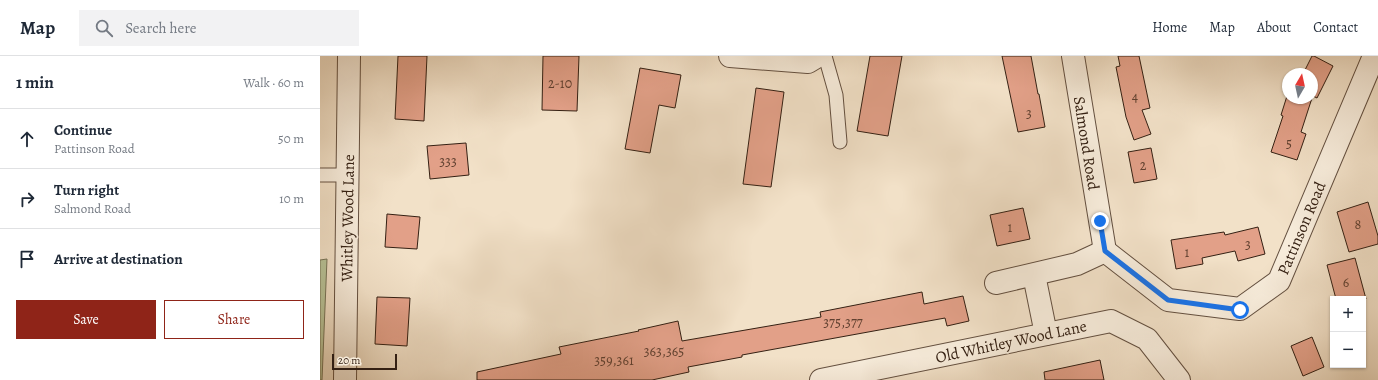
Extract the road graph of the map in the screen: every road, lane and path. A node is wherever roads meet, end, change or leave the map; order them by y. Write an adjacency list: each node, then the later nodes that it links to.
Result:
1 (349, 56): 9 (street, Whitley Wood Lane)
2 (730, 56): 3 (street)
3 (818, 56)
4 (825, 56): 7 (lane)
5 (1073, 56): 10 (street, Salmond Road)
6 (1374, 56): 10 (street, Pattinson Road)
7 (840, 142)
8 (320, 175): 9 (lane)
9 (348, 175): 14 (street, Whitley Wood Lane)
10 (1105, 251): 11 (street)
11 (1034, 275): 12 (street); 13 (street)
12 (996, 283)
13 (1046, 334): 15 (street, Old Whitley Wood Lane); 16 (street, Old Whitley Wood Lane)
14 (345, 380)
15 (821, 380)
16 (1179, 380)

